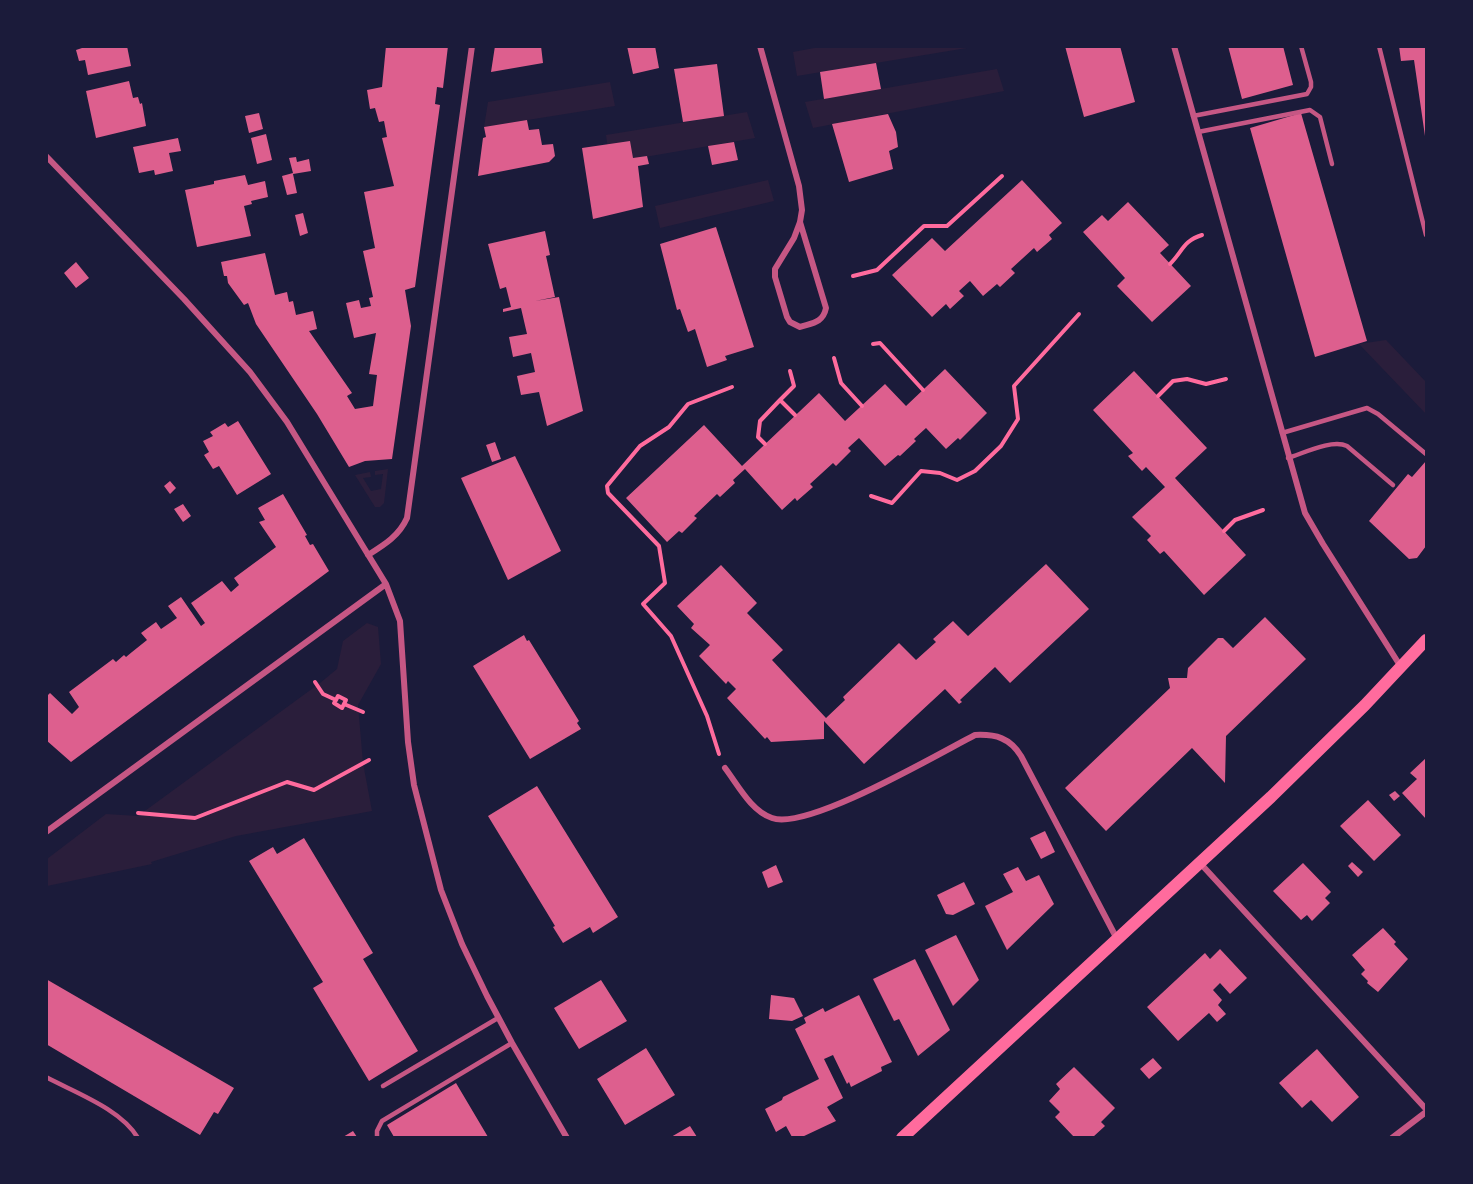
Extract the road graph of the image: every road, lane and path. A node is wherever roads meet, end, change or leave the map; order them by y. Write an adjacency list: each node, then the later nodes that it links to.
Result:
1 (472, 46): 35 (street)
2 (760, 46): 11 (street)
3 (1174, 46): 6 (street)
4 (1301, 46): 6 (lane)
5 (1379, 46): 13 (lane)
6 (1193, 116): 7 (street)
7 (1198, 132): 9 (lane); 27 (street)
8 (46, 156): 35 (street)
9 (1332, 164)
10 (1002, 176): 15 (path)
11 (800, 222): 11 (street)
12 (1202, 235): 14 (path)
13 (1426, 235)
14 (1170, 264)
15 (853, 276)
16 (1079, 314): 32 (path)
17 (873, 344): 22 (path)
18 (834, 358): 25 (path)
19 (790, 371): 24 (path)
20 (1226, 379): 23 (path)
21 (732, 387): 42 (path)
22 (923, 390)
23 (1158, 396)
24 (780, 400): 26 (path); 28 (path)
25 (862, 406)
26 (795, 415)
27 (1282, 433): 29 (lane); 30 (street)
28 (765, 444)
29 (1426, 454)
30 (1288, 458): 31 (lane); 38 (street)
31 (1393, 485)
32 (871, 496)
33 (1263, 510): 34 (path)
34 (1224, 531)
35 (368, 555): 36 (street)
36 (386, 584): 44 (street); 47 (street)
37 (1426, 640): 38 (main road)
38 (1401, 668): 45 (main road)
39 (315, 682): 40 (path)
40 (363, 712)
41 (369, 760): 43 (path)
42 (725, 768): 46 (street)
43 (138, 813)
44 (46, 832)
45 (1200, 863): 46 (main road); 51 (street)
46 (1117, 939): 55 (main road)
47 (498, 1018): 48 (street); 50 (lane)
48 (512, 1044): 53 (lane); 54 (street)
49 (46, 1077): 52 (lane)
50 (382, 1086)
51 (1426, 1111): 56 (street)
52 (138, 1137)
53 (377, 1137)
54 (567, 1137)
55 (902, 1137)
56 (1392, 1137)

